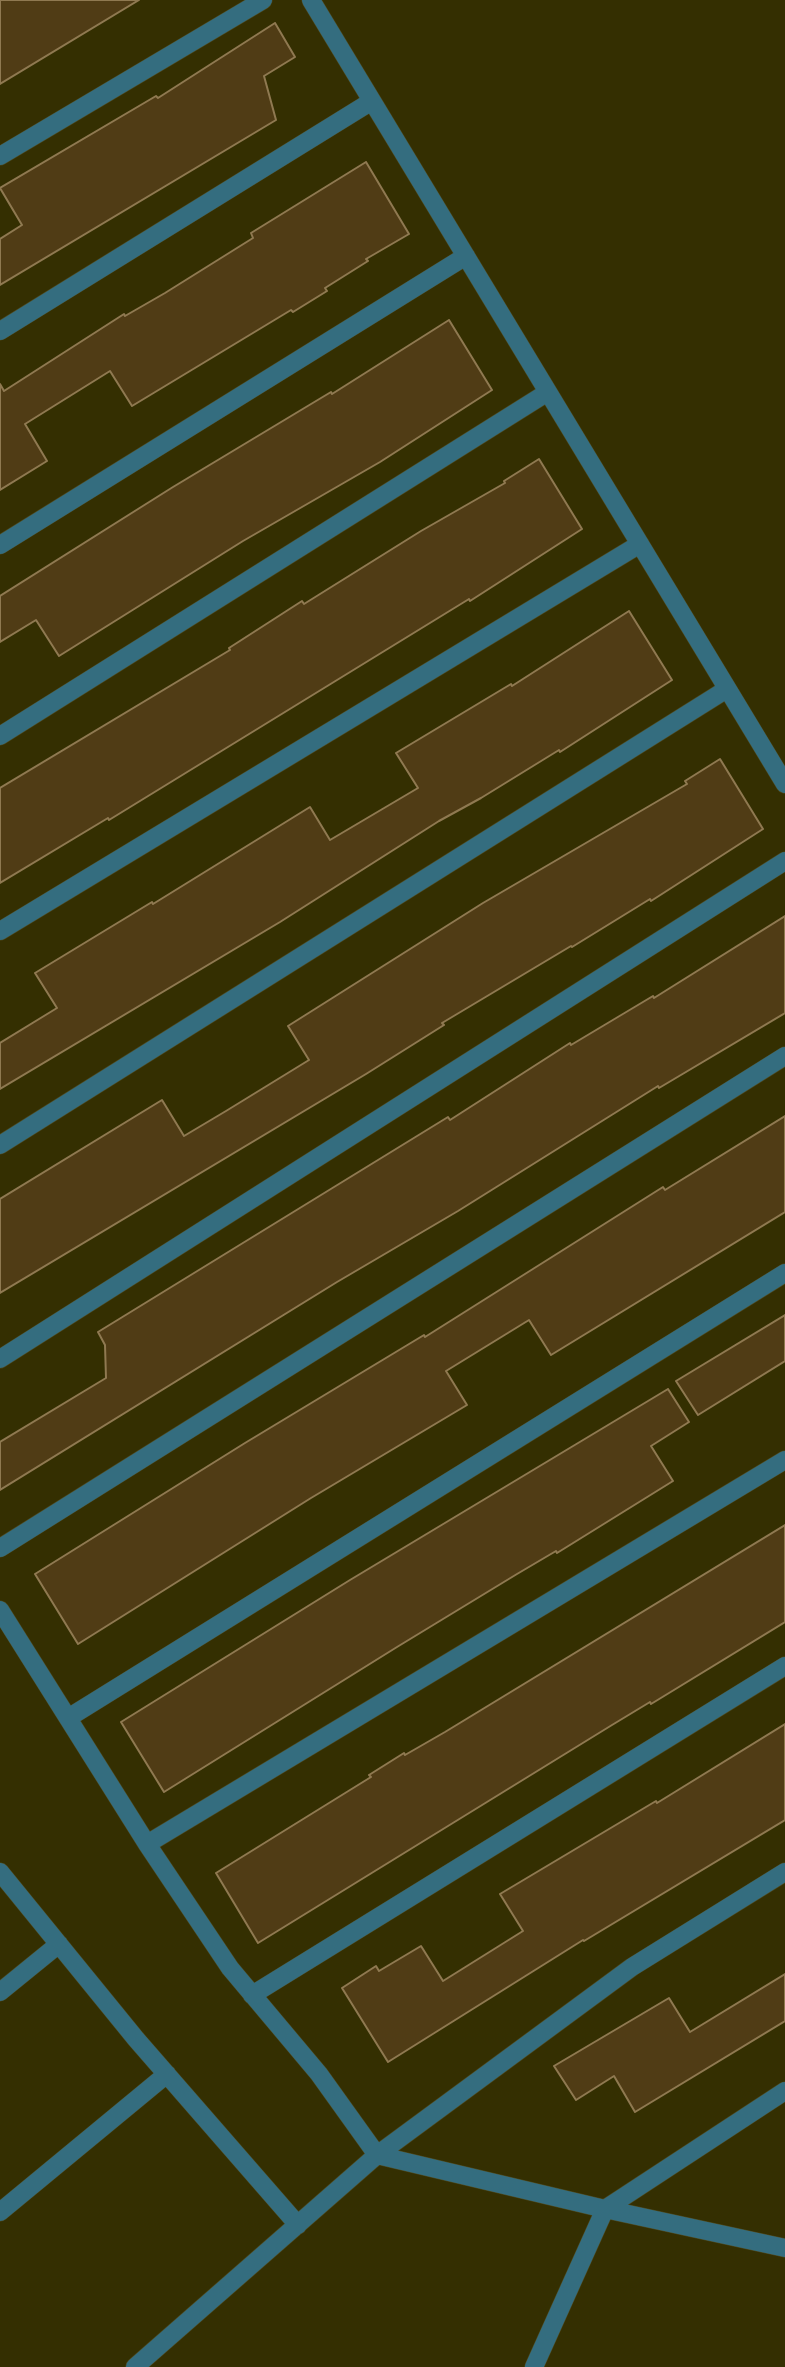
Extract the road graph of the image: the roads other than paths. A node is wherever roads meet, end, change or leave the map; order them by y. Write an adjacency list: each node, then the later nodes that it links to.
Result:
1 (263, 0): 4 (street)
2 (311, 0): 3 (street)
3 (372, 101): 5 (street); 6 (street)
4 (0, 156)
5 (466, 256): 7 (street); 9 (street)
6 (0, 331)
7 (548, 392): 8 (street); 11 (street)
8 (639, 544): 10 (street); 14 (street)
9 (0, 545)
10 (727, 689): 12 (street); 16 (street)
11 (0, 736)
12 (785, 784)
13 (785, 861): 18 (street)
14 (0, 931)
15 (785, 1056): 20 (street)
16 (0, 1145)
17 (785, 1273): 23 (street)
18 (0, 1359)
19 (785, 1460): 24 (street)
20 (0, 1548)
21 (0, 1610): 23 (street)
22 (785, 1666): 29 (street)
23 (68, 1718): 24 (street)
24 (147, 1844): 29 (street)
25 (0, 1872): 27 (street)
26 (785, 1872): 32 (street)
27 (59, 1944): 28 (street); 30 (street)
28 (0, 1992)
29 (252, 1995): 32 (street)
30 (167, 2074): 34 (street); 35 (street)
31 (785, 2091): 33 (street)
32 (377, 2155): 33 (street); 35 (street)
33 (605, 2209): 36 (street); 38 (street)
34 (0, 2212)
35 (298, 2225): 37 (street)
36 (785, 2248)
37 (135, 2367)
38 (534, 2367)

